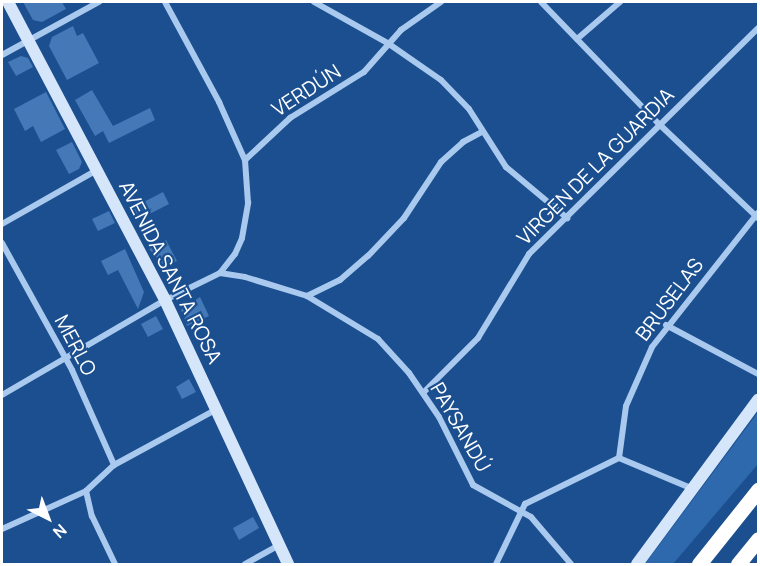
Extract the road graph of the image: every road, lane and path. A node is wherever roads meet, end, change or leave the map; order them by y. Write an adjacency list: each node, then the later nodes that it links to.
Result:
1 (8, 2): 9 (street, AVENIDA SANTA ROSA)
2 (99, 2): 9 (street)
3 (165, 2): 15 (street)
4 (314, 2): 11 (street)
5 (441, 2): 11 (street, VERDÚN)
6 (540, 2): 10 (street)
7 (620, 2): 10 (street)
8 (759, 28): 13 (street, VIRGEN DE LA GUARDIA)
9 (29, 39): 12 (street); 16 (street, AVENIDA SANTA ROSA)
10 (577, 39): 13 (street)
11 (389, 44): 14 (street); 15 (street, VERDÚN)
12 (2, 56)
13 (659, 124): 17 (street); 18 (street, VIRGEN DE LA GUARDIA)
14 (483, 132): 18 (street); 22 (street)
15 (245, 160): 21 (street)
16 (98, 170): 19 (street); 23 (street, AVENIDA SANTA ROSA)
17 (758, 215): 24 (street, BRUSELAS)
18 (567, 218): 27 (street, VIRGEN DE LA GUARDIA)
19 (2, 224)
20 (2, 243): 25 (street, MERLO)
21 (220, 273): 22 (street, PAYSANDÚ); 23 (street)
22 (307, 296): 27 (street, PAYSANDÚ)
23 (165, 300): 25 (street); 30 (street, AVENIDA SANTA ROSA)
24 (666, 325): 26 (street); 31 (street, BRUSELAS)
25 (66, 358): 28 (street); 32 (street, MERLO)
26 (759, 374)
27 (423, 393): 36 (street, PAYSANDÚ)
28 (2, 395)
29 (759, 400): 33 (street)
30 (217, 408): 32 (street); 40 (street, AVENIDA SANTA ROSA)
31 (619, 458): 33 (street); 36 (street)
32 (114, 465): 35 (street)
33 (693, 489): 47 (street)
34 (759, 490): 37 (highway)
35 (86, 491): 38 (street); 42 (street)
36 (520, 511): 45 (street); 46 (street, PAYSANDÚ)
37 (736, 518): 48 (highway); 49 (highway)
38 (2, 529)
39 (759, 539): 50 (highway)
40 (279, 545): 43 (street); 44 (street, AVENIDA SANTA ROSA)
41 (759, 554): 51 (highway)
42 (116, 564)
43 (245, 564)
44 (288, 564)
45 (496, 564)
46 (571, 564)
47 (637, 564)
48 (686, 564)
49 (699, 564)
50 (738, 564)
51 (751, 564)

